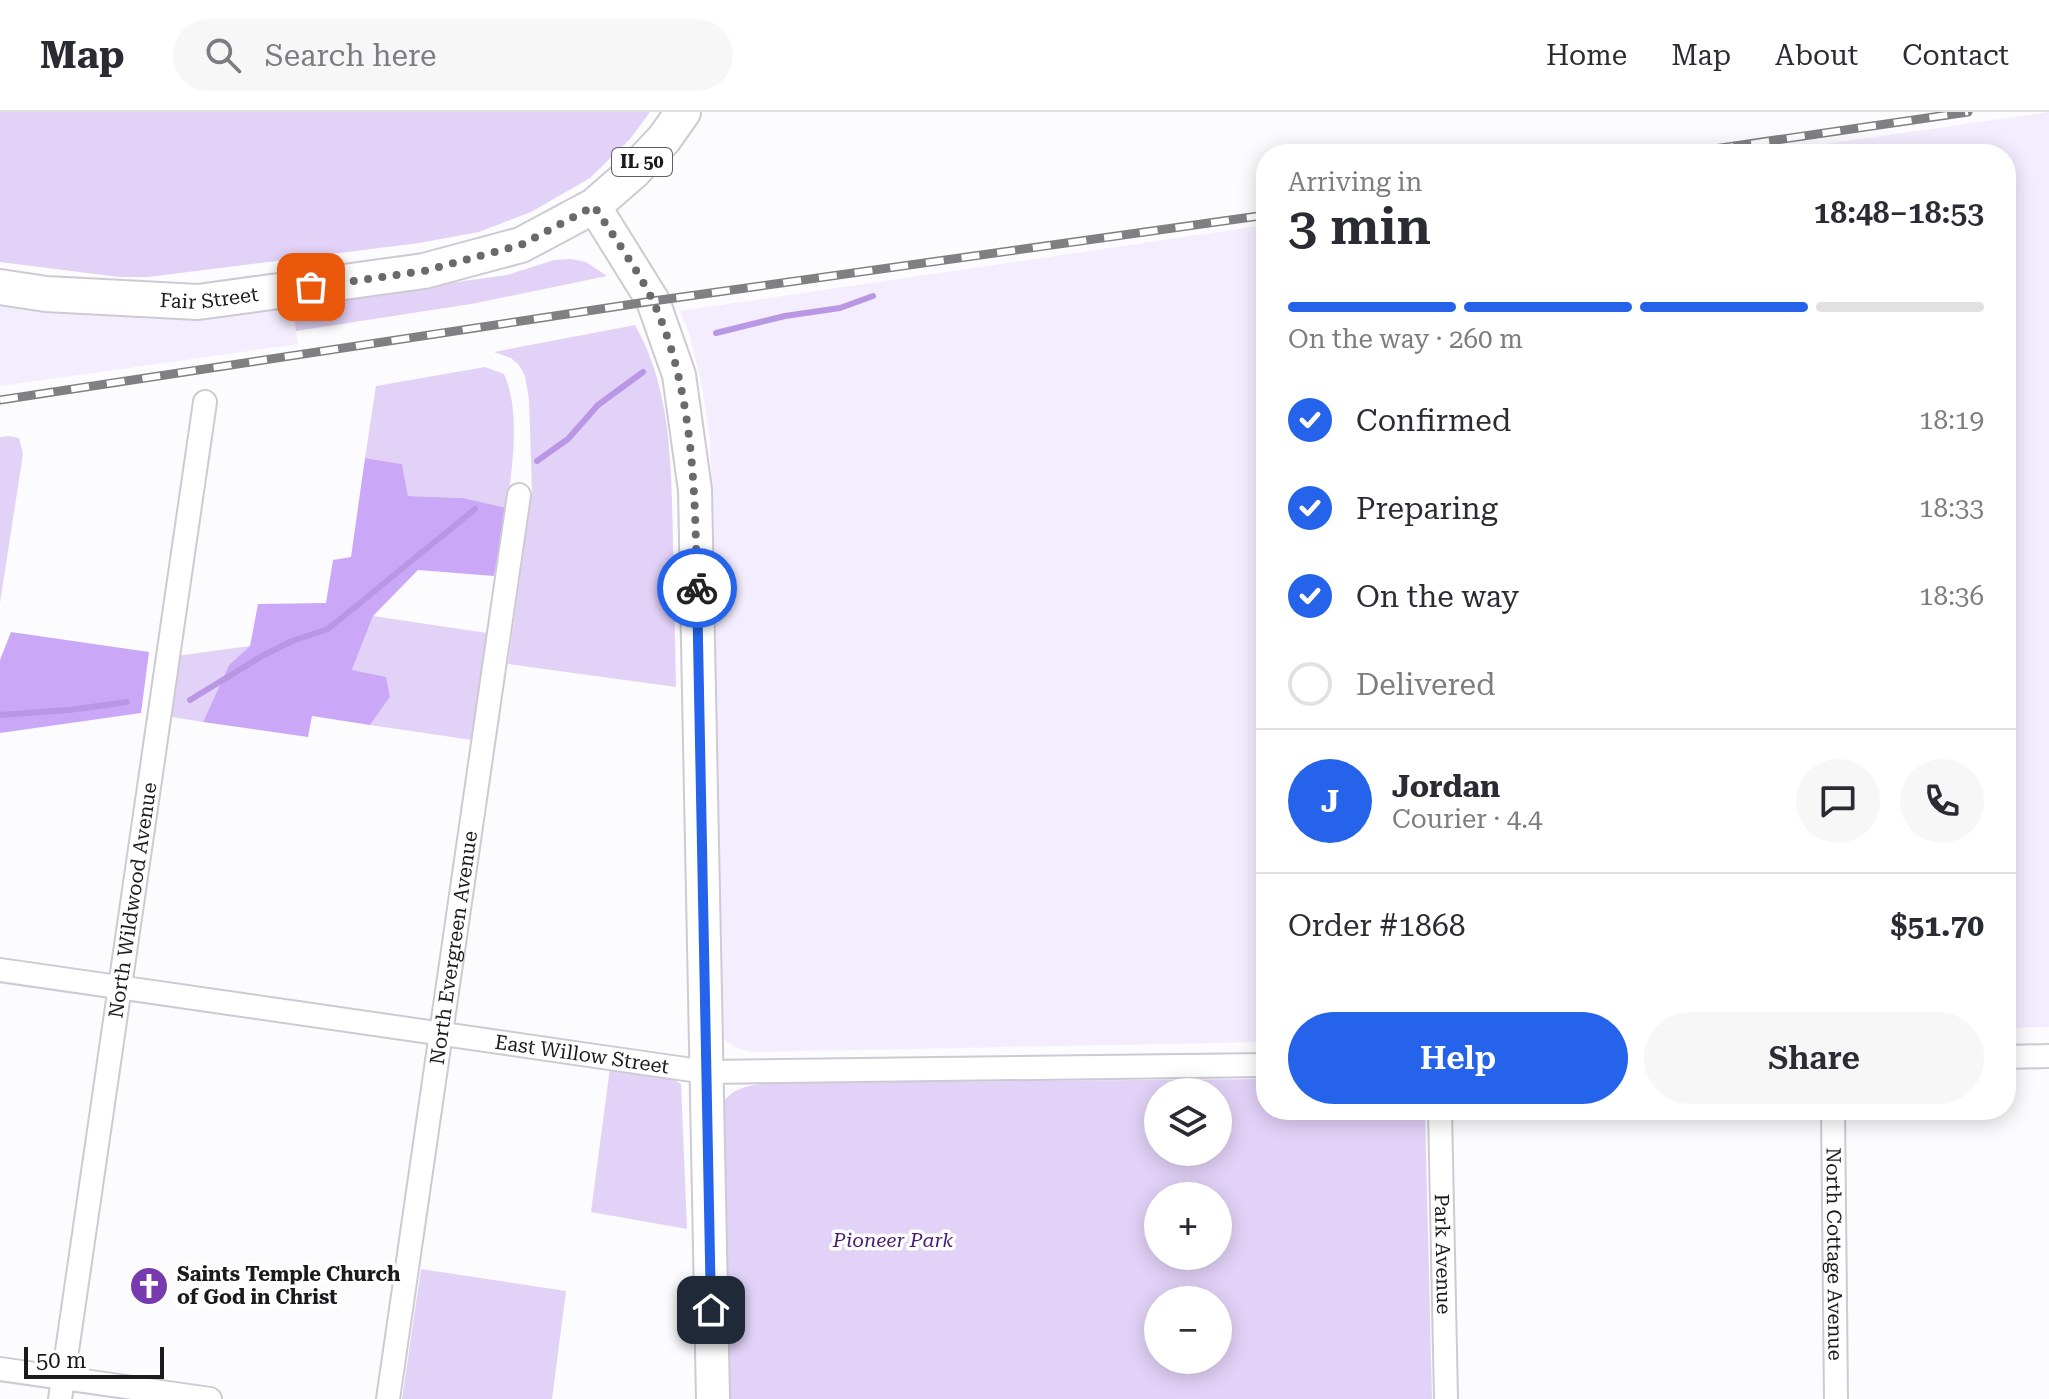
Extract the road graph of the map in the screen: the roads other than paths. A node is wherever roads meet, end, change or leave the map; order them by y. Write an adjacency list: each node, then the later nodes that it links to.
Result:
1 (683, 112): 2 (main road, IL 50)
2 (594, 206): 3 (main road, Fair Street / IL 50); 12 (main road)
3 (0, 287)
4 (205, 402): 7 (street, North Wildwood Avenue)
5 (519, 495): 8 (street, North Evergreen Avenue)
6 (0, 970): 7 (street, East Willow Street)
7 (120, 987): 8 (street, East Willow Street); 16 (street, North Wildwood Avenue)
8 (441, 1033): 12 (street, East Willow Street); 18 (street, North Evergreen Avenue)
9 (2049, 1056): 10 (street)
10 (2016, 1057)
11 (1256, 1065): 12 (street, East Willow Street)
12 (706, 1072): 19 (main road)
13 (1440, 1120): 20 (street, Park Avenue)
14 (1833, 1120): 21 (street, North Cottage Avenue)
15 (0, 1369): 16 (street)
16 (62, 1388): 17 (street)
17 (210, 1399)
18 (388, 1399)
19 (713, 1399)
20 (1446, 1399)
21 (1836, 1399)

